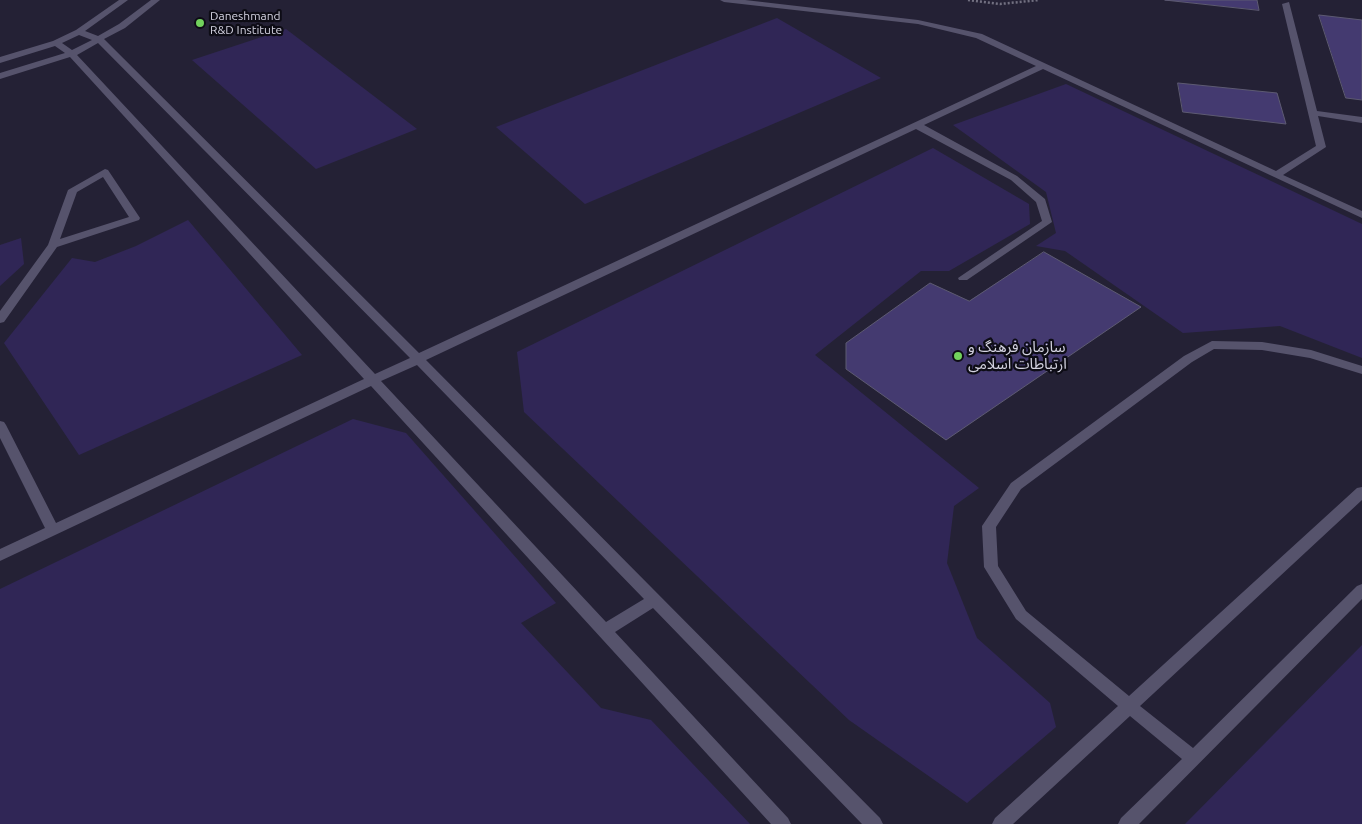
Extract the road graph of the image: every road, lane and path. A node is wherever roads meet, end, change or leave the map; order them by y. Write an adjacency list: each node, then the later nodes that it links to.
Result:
1 (124, 0): 7 (lane)
2 (156, 0): 8 (lane)
3 (724, 0): 12 (lane)
4 (968, 0): 5 (path)
5 (1039, 0)
6 (1286, 4): 14 (lane)
7 (79, 32): 8 (lane); 9 (lane)
8 (100, 40): 10 (lane); 22 (lane)
9 (56, 43): 10 (lane); 11 (lane)
10 (72, 54): 13 (lane); 24 (lane)
11 (0, 60)
12 (1044, 66): 16 (lane); 17 (lane)
13 (0, 76)
14 (1313, 114): 15 (lane); 17 (lane)
15 (1362, 120)
16 (916, 125): 20 (lane); 22 (lane)
17 (1276, 175): 18 (lane)
18 (1362, 215)
19 (53, 245): 19 (lane); 21 (lane)
20 (963, 278)
21 (0, 319)
22 (418, 359): 24 (lane); 30 (lane)
23 (1362, 370): 32 (lane)
24 (373, 380): 27 (lane); 31 (lane)
25 (0, 425): 27 (lane)
26 (1362, 492): 32 (lane)
27 (53, 530): 28 (lane)
28 (0, 555)
29 (1362, 590): 33 (lane)
30 (655, 600): 31 (lane); 35 (lane)
31 (604, 631): 34 (lane)
32 (1128, 706): 33 (lane); 36 (lane)
33 (1193, 758): 37 (lane)
34 (782, 824)
35 (874, 824)
36 (1001, 824)
37 (1127, 824)

